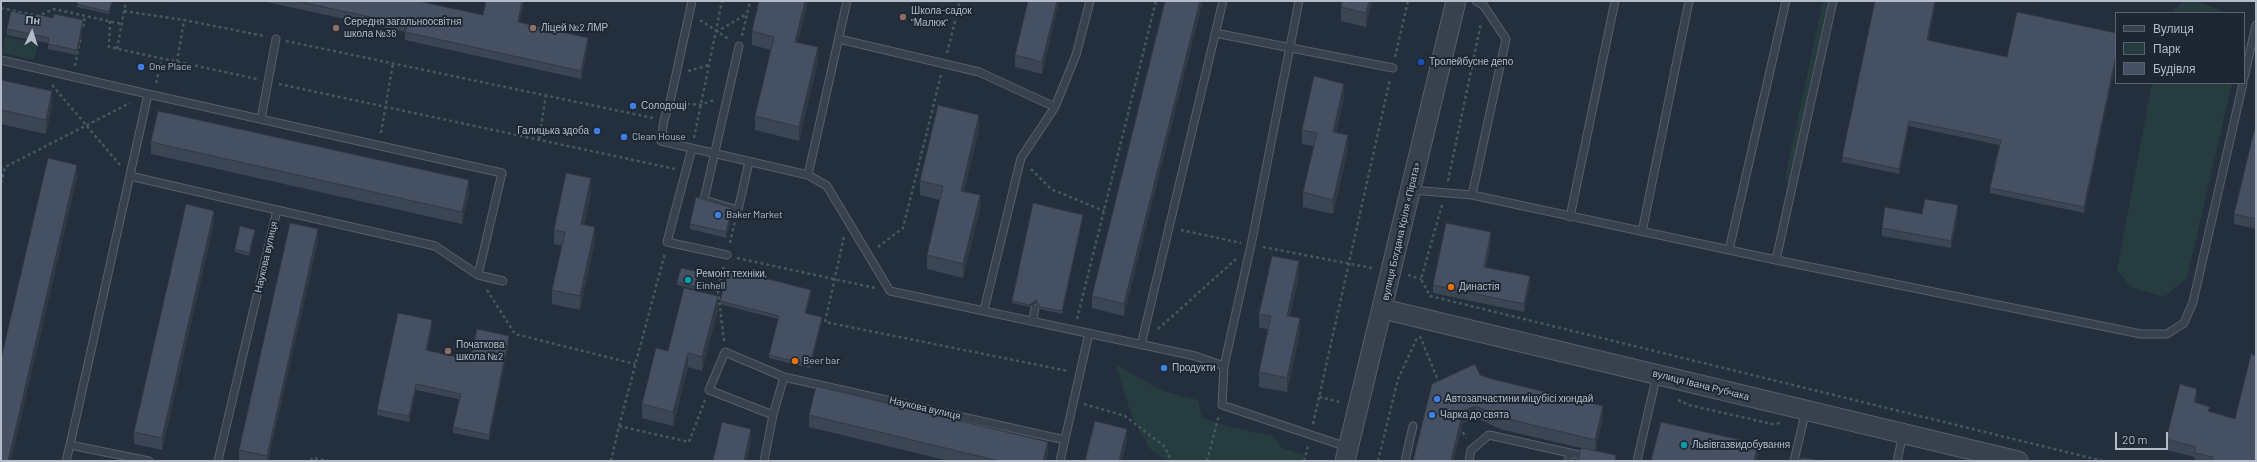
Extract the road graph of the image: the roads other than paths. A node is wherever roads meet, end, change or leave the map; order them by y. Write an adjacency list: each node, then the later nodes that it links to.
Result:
1 (692, 1): 25 (lane)
2 (847, 1): 15 (lane)
3 (1090, 1): 23 (lane)
4 (1223, 1): 13 (lane)
5 (1299, 1): 17 (lane)
6 (1456, 1): 30 (street, вулиця Богдана Кріля «Пірата»)
7 (1476, 1): 31 (lane)
8 (1615, 1): 33 (lane)
9 (1689, 1): 34 (lane)
10 (1786, 1): 35 (lane)
11 (1833, 1): 37 (lane)
12 (2256, 25): 20 (lane)
13 (1215, 33): 17 (lane); 45 (lane)
14 (276, 39): 24 (lane)
15 (839, 39): 23 (lane); 28 (lane)
16 (739, 46): 26 (lane)
17 (1290, 48): 19 (lane); 46 (lane)
18 (1, 60): 22 (lane)
19 (1393, 68)
20 (2245, 74)
21 (2243, 84): 37 (lane)
22 (151, 94): 24 (lane); 29 (lane)
23 (1055, 107): 42 (lane)
24 (261, 119): 38 (lane)
25 (692, 148): 26 (lane); 36 (lane)
26 (714, 154): 27 (lane); 27 (lane)
27 (750, 162): 28 (lane)
28 (808, 175): 42 (lane)
29 (130, 176): 32 (lane); 54 (lane)
30 (1411, 190): 31 (lane); 41 (street, вулиця Богдана Кріля «Пірата»)
31 (1472, 195): 33 (lane)
32 (277, 210): 38 (lane, Наукова вулиця); 59 (lane, Наукова вулиця)
33 (1570, 217): 34 (lane)
34 (1642, 232): 35 (lane)
35 (1729, 250): 37 (lane)
36 (727, 256)
37 (1776, 260)
38 (478, 275): 39 (lane)
39 (503, 281)
40 (1035, 308): 43 (lane)
41 (1383, 309): 47 (street, вулиця Івана Рубчака); 56 (street, вулиця Богдана Кріля «Пірата»)
42 (984, 310): 43 (lane)
43 (1033, 320): 44 (lane)
44 (1089, 333): 45 (lane); 53 (lane)
45 (1141, 345): 46 (lane)
46 (1224, 366): 56 (lane)
47 (1657, 374): 49 (street, вулиця Івана Рубчака); 66 (lane)
48 (784, 377): 50 (lane); 50 (lane, Наукова вулиця); 53 (lane, Наукова вулиця)
49 (1806, 410): 52 (street, вулиця Івана Рубчака); 67 (lane)
50 (773, 415): 60 (lane)
51 (1413, 426): 62 (lane)
52 (1903, 433): 68 (lane); 69 (street, вулиця Івана Рубчака)
53 (1066, 440): 61 (lane)
54 (70, 445): 57 (lane); 58 (lane)
55 (1570, 453): 63 (lane); 64 (lane); 65 (lane)
56 (1346, 454)
57 (66, 461)
58 (149, 461)
59 (218, 461)
60 (764, 461)
61 (1060, 461)
62 (1405, 461)
63 (1469, 461)
64 (1568, 461)
65 (1606, 461)
66 (1637, 461)
67 (1794, 461)
68 (1897, 461)
69 (2018, 461)

